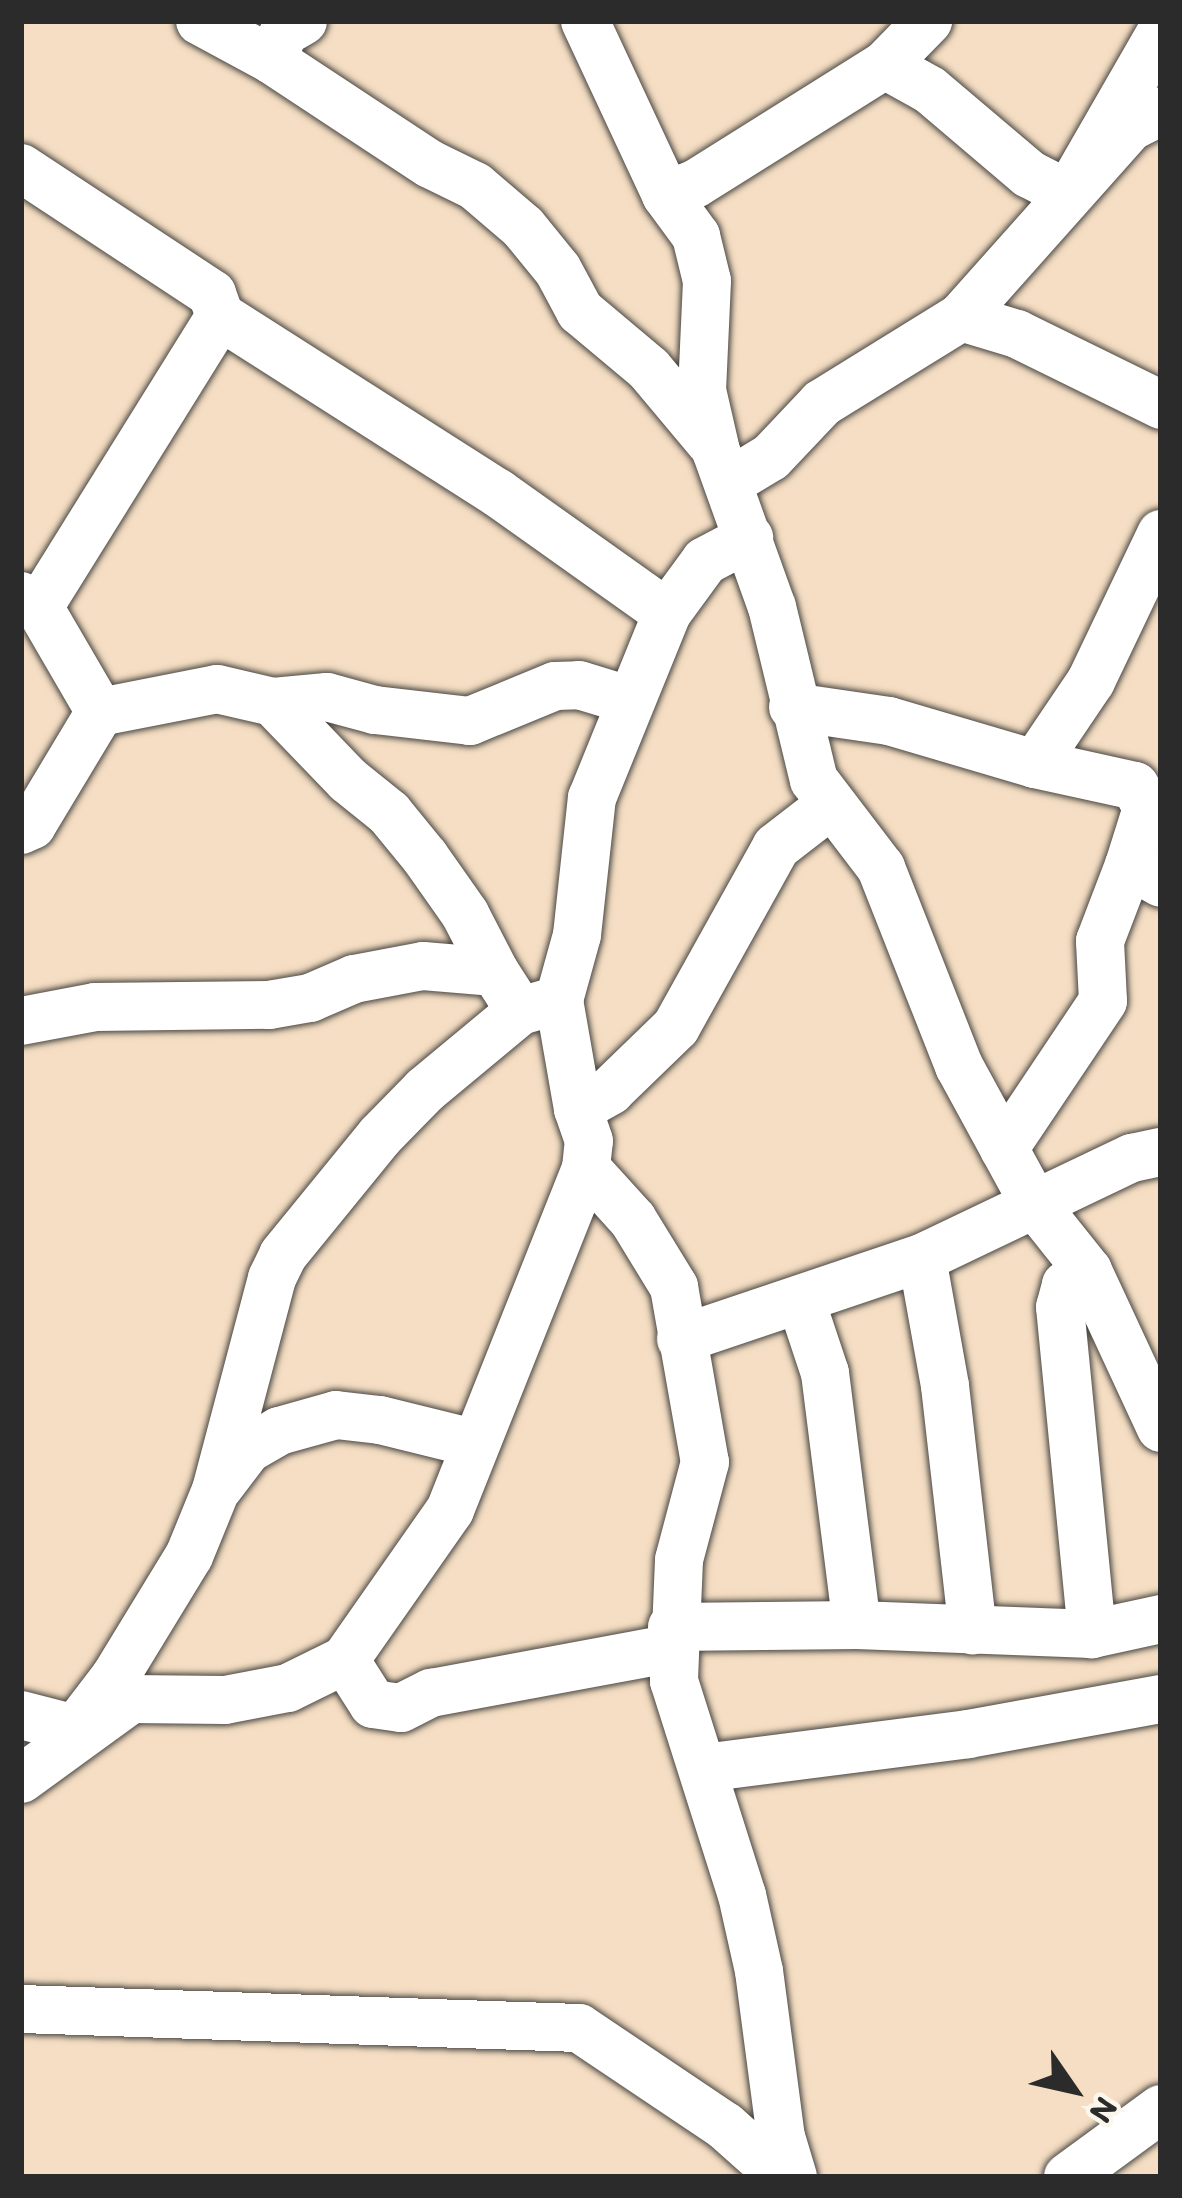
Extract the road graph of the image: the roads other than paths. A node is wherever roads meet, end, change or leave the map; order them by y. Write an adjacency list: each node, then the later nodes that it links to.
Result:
1 (200, 21): 6 (street)
2 (303, 21): 6 (street)
3 (585, 21): 11 (street)
4 (928, 21): 7 (street)
5 (1161, 32): 10 (street)
6 (272, 60): 15 (street)
7 (885, 65): 10 (street); 11 (street)
8 (1161, 111): 10 (street)
9 (21, 168): 12 (street)
10 (1068, 194): 13 (street)
11 (666, 195): 15 (street)
12 (220, 316): 18 (street); 19 (street)
13 (961, 317): 14 (street); 15 (street)
14 (1161, 405)
15 (722, 467): 17 (street)
16 (1161, 534): 24 (street)
17 (749, 538): 18 (street); 22 (street)
18 (667, 613): 20 (street)
19 (34, 626): 23 (street)
20 (628, 700): 21 (street); 28 (street)
21 (273, 703): 23 (street); 28 (street)
22 (793, 707): 24 (street); 25 (street)
23 (100, 712): 26 (street)
24 (1035, 764): 27 (street)
25 (829, 806): 30 (street); 31 (street)
26 (21, 830)
27 (1145, 874): 31 (street)
28 (525, 994): 29 (street); 30 (street); 41 (street)
29 (21, 1021)
30 (578, 1109): 33 (street)
31 (1004, 1149): 34 (street)
32 (1161, 1152): 34 (street)
33 (586, 1168): 38 (street); 40 (street)
34 (1033, 1202): 35 (street); 36 (street)
35 (922, 1258): 37 (street); 44 (street)
36 (1088, 1270): 39 (street); 45 (street)
37 (801, 1301): 38 (street); 43 (street)
38 (681, 1339): 46 (street)
39 (1161, 1428)
40 (473, 1443): 41 (street); 47 (street)
41 (217, 1490): 50 (street)
42 (1161, 1619): 45 (street)
43 (857, 1625): 44 (street); 46 (street)
44 (973, 1630): 45 (street)
45 (1092, 1634)
46 (673, 1637): 47 (street); 51 (street)
47 (345, 1660): 50 (street)
48 (1161, 1699): 51 (street)
49 (21, 1715): 50 (street)
50 (70, 1736): 52 (street)
51 (704, 1768): 56 (street)
52 (21, 1779)
53 (21, 2009): 55 (street)
54 (1161, 2109): 57 (street)
55 (782, 2177)
56 (793, 2177)
57 (1068, 2177)

